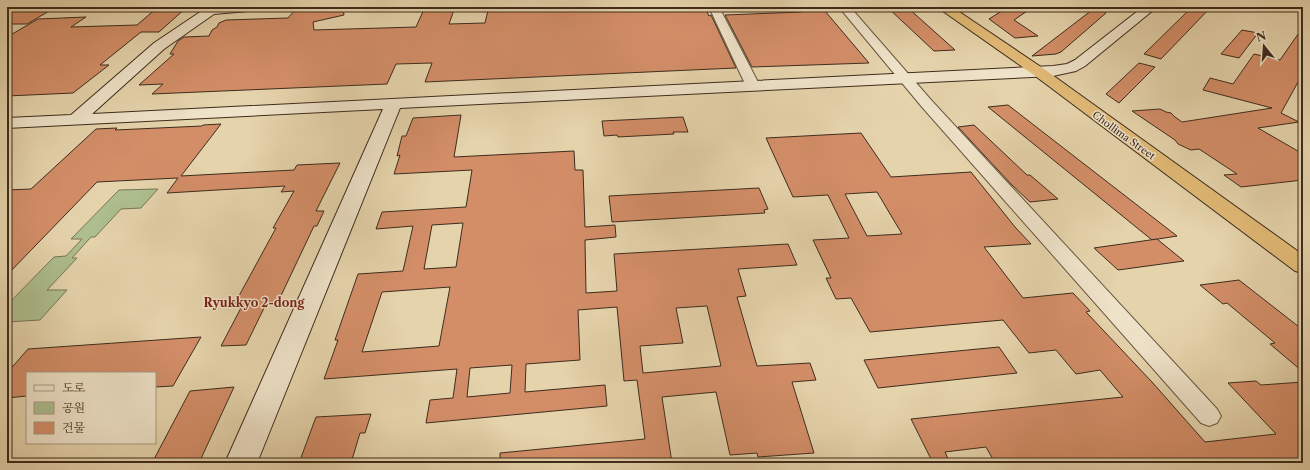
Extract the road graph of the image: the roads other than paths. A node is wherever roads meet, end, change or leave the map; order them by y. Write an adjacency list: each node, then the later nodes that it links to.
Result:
1 (248, 7): 6 (street)
2 (714, 7): 9 (street)
3 (844, 7): 8 (street)
4 (943, 7): 7 (highway, Chollima Street)
5 (1151, 7): 7 (street)
6 (212, 9): 11 (street)
7 (1039, 72): 8 (street); 13 (highway, Chollima Street)
8 (907, 78): 9 (street); 14 (street)
9 (753, 86): 10 (street)
10 (394, 103): 11 (street); 15 (street)
11 (76, 119): 12 (street)
12 (7, 123)
13 (1303, 266)
14 (1209, 416)
15 (241, 463)

